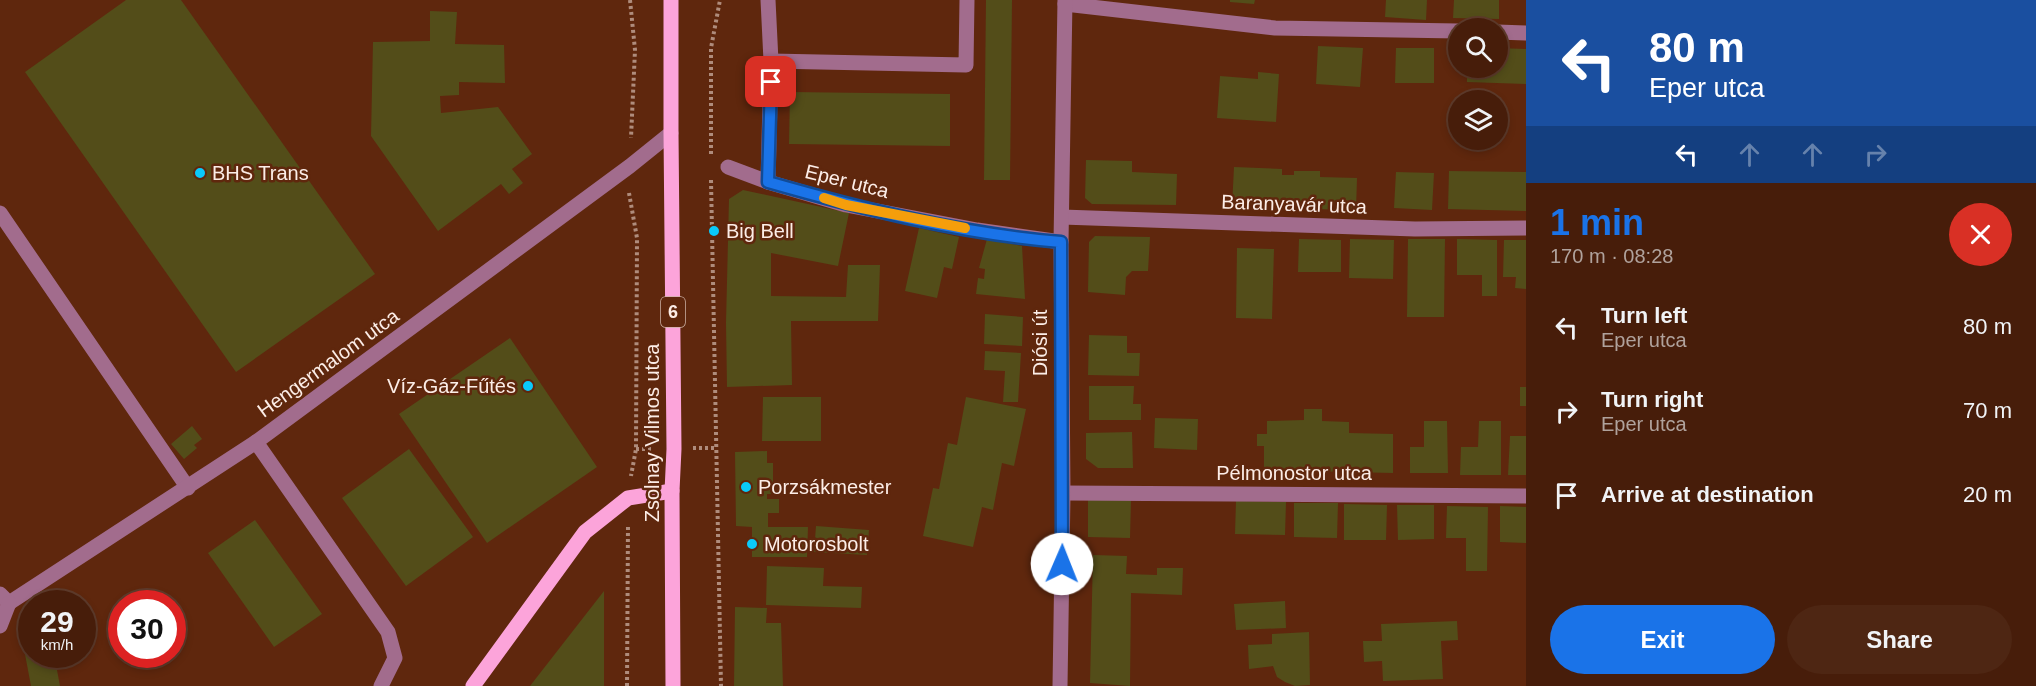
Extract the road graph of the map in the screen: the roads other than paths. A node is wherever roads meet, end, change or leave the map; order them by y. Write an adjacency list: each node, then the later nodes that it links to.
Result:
1 (671, 0): 9 (main road, Zsolnay Vilmos utca / 6)
2 (768, 0): 8 (street)
3 (967, 0): 8 (street)
4 (1065, 2): 5 (street); 13 (street, Diósi út)
5 (1448, 31)
6 (1508, 32): 7 (street)
7 (1526, 33)
8 (771, 62): 11 (street)
9 (670, 133): 16 (street, Hengermalom utca); 18 (main road, Zsolnay Vilmos utca / 6)
10 (728, 167): 11 (street, Eper utca)
11 (768, 182): 15 (street, Eper utca)
12 (0, 213): 17 (street)
13 (1062, 217): 14 (street, Baranyavár utca); 15 (street, Diósi út)
14 (1526, 228)
15 (1061, 242): 19 (street, Diósi út)
16 (256, 442): 17 (street, Hengermalom utca); 23 (street)
17 (188, 488): 21 (street, Hengermalom utca)
18 (672, 491): 24 (main road); 25 (main road, Zsolnay Vilmos utca / 6)
19 (1063, 493): 20 (street, Pélmonostor utca); 26 (street, Diósi út)
20 (1526, 496)
21 (4, 598): 22 (street)
22 (0, 626)
23 (381, 686)
24 (473, 686)
25 (673, 686)
26 (1060, 686)

